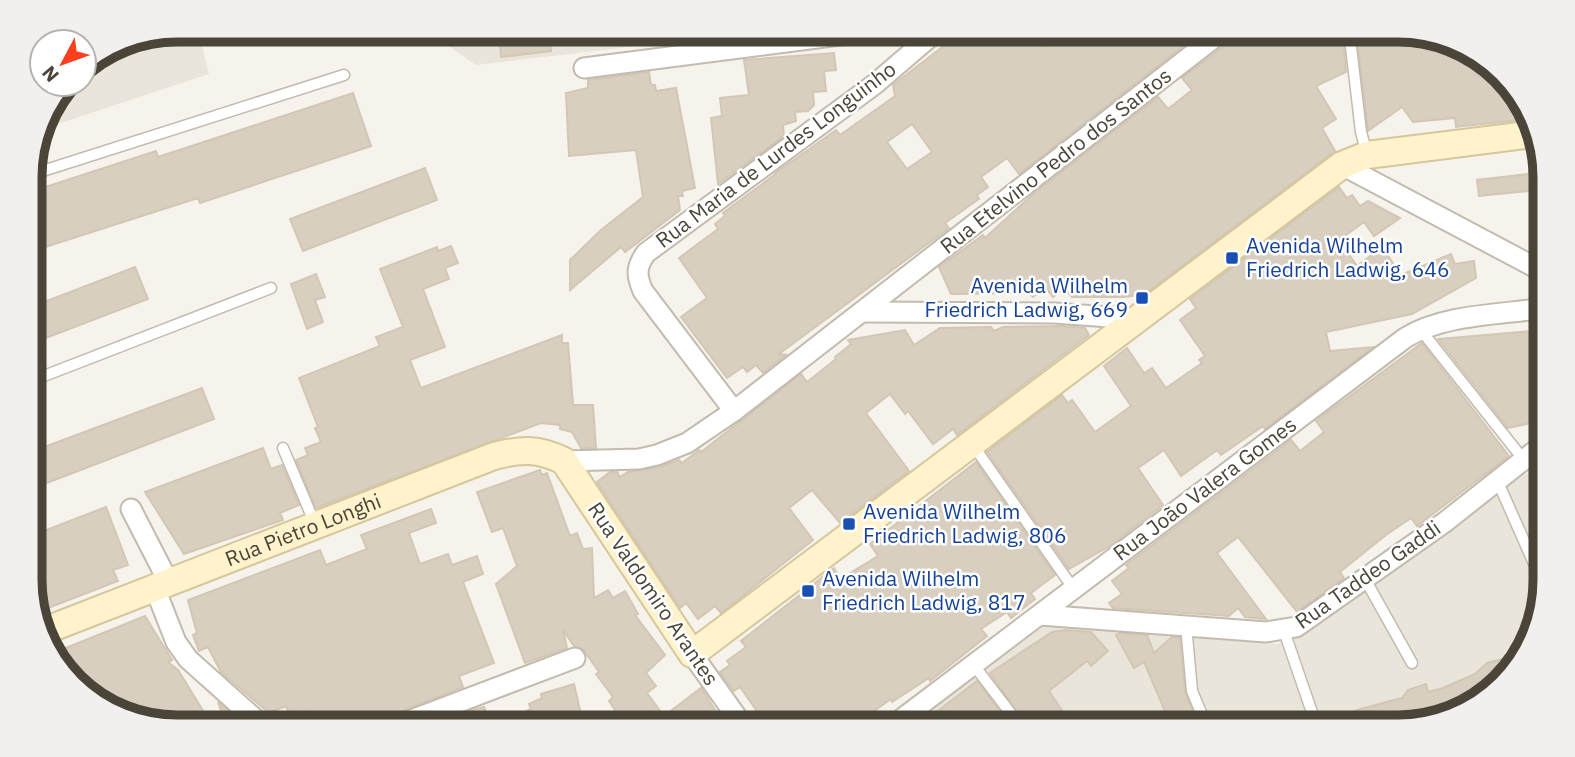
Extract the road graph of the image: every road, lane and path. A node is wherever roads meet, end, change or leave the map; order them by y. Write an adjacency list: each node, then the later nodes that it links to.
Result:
1 (786, 42): 5 (street)
2 (924, 42): 18 (street, Rua Maria de Lurdes Longuinho)
3 (1209, 42): 14 (street, Rua Etelvino Pedro dos Santos)
4 (1350, 42): 8 (lane)
5 (584, 68)
6 (344, 75): 10 (lane)
7 (1526, 135): 8 (street)
8 (1367, 155): 9 (street)
9 (1342, 165): 11 (street); 15 (street)
10 (42, 171)
11 (1533, 266)
12 (271, 288): 17 (lane)
13 (1533, 310): 16 (street, Rua João Valera Gomes)
14 (863, 312): 15 (street); 18 (street, Rua Etelvino Pedro dos Santos)
15 (1137, 319): 19 (street)
16 (1420, 329): 22 (lane); 30 (street, Rua João Valera Gomes)
17 (42, 377)
18 (734, 411): 23 (street, Rua Etelvino Pedro dos Santos)
19 (973, 445): 30 (lane); 35 (street)
20 (283, 448): 26 (lane)
21 (1533, 452): 22 (street, Rua Taddeo Gaddi)
22 (1523, 459): 24 (street, Rua Taddeo Gaddi)
23 (564, 461): 26 (street, Rua Pietro Longhi); 35 (street, Rua Valdomiro Arantes)
24 (1497, 480): 27 (lane); 28 (street, Rua Taddeo Gaddi)
25 (131, 509): 29 (street)
26 (317, 527): 29 (street, Rua Pietro Longhi)
27 (1533, 561)
28 (1366, 579): 34 (street, Rua Taddeo Gaddi); 37 (lane)
29 (161, 584): 33 (street, Rua Pietro Longhi); 39 (street)
30 (1073, 588): 31 (street, Rua João Valera Gomes)
31 (1040, 615): 32 (street, Rua Taddeo Gaddi); 38 (street, Rua João Valera Gomes)
32 (1186, 625): 34 (street, Rua Taddeo Gaddi); 44 (lane)
33 (51, 628)
34 (1284, 631): 45 (lane)
35 (692, 654): 41 (street, Rua Valdomiro Arantes)
36 (575, 658): 40 (street)
37 (1412, 663)
38 (973, 664): 42 (street, Rua João Valera Gomes); 43 (lane)
39 (251, 715)
40 (425, 715)
41 (735, 715)
42 (907, 715)
43 (1012, 715)
44 (1202, 715)
45 (1313, 715)

